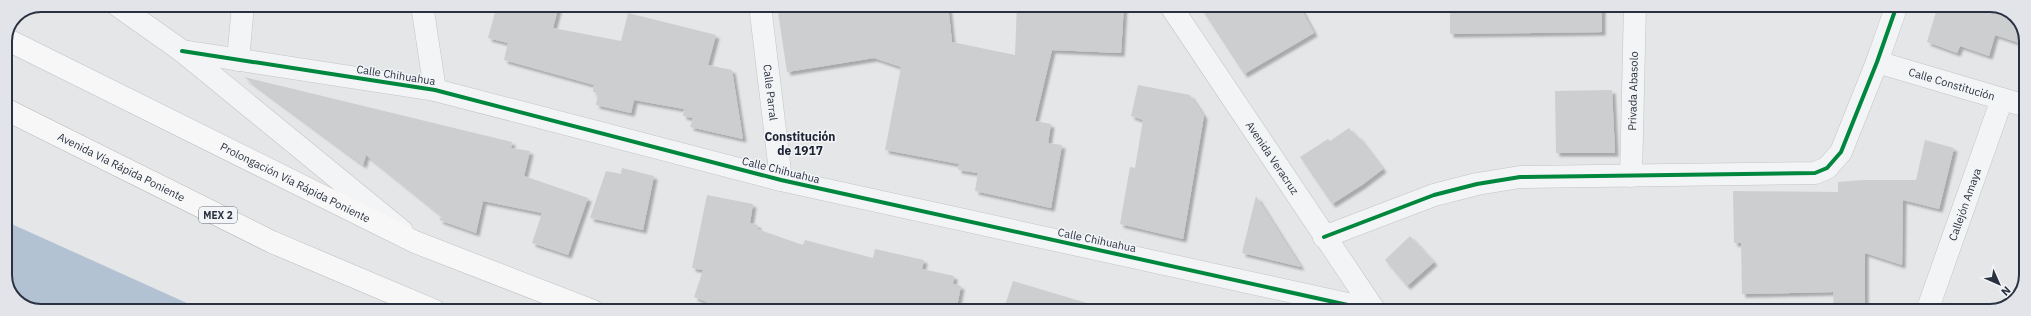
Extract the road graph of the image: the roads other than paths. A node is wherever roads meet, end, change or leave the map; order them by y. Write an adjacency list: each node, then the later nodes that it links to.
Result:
1 (127, 12): 9 (street, Calle Chihuahua)
2 (242, 12): 10 (street)
3 (423, 12): 12 (street)
4 (761, 12): 17 (street, Calle Parral)
5 (1175, 12): 18 (street, Avenida Veracruz)
6 (1635, 12): 16 (street, Privada Abasolo)
7 (1895, 12): 11 (street)
8 (12, 42): 19 (main road, Prolongación Vía Rápida Poniente)
9 (182, 51): 10 (street, Calle Chihuahua); 19 (street)
10 (238, 60): 12 (street, Calle Chihuahua)
11 (1877, 62): 13 (street, Calle Constitución); 16 (street)
12 (436, 90): 17 (street, Calle Chihuahua)
13 (2002, 99): 14 (street, Calle Constitución); 24 (street, Callejón Amaya)
14 (2019, 104)
15 (12, 112): 20 (main road, Avenida Vía Rápida Poniente / MEX 2)
16 (1631, 176): 18 (street)
17 (782, 180): 22 (street, Calle Chihuahua)
18 (1324, 237): 23 (street, Avenida Veracruz)
19 (415, 242): 21 (main road, Prolongación Vía Rápida Poniente)
20 (418, 304)
21 (574, 304)
22 (1343, 304)
23 (1370, 304)
24 (1929, 304)

